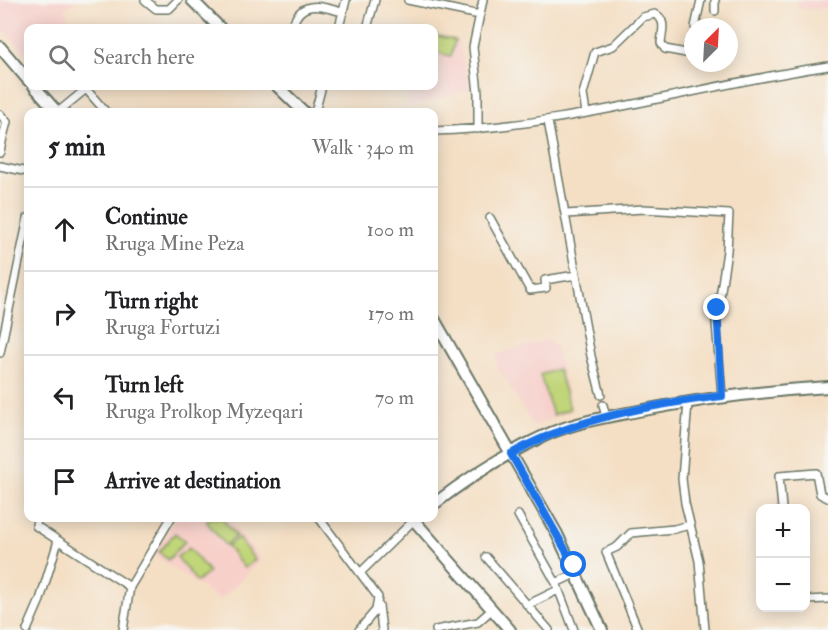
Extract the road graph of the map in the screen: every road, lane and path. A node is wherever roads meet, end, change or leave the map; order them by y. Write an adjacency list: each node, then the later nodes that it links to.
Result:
1 (145, 0): 2 (street)
2 (178, 0)
3 (192, 0): 16 (main road)
4 (346, 0): 13 (street)
5 (375, 0): 19 (street)
6 (408, 0): 11 (street)
7 (483, 0): 14 (street)
8 (701, 0): 15 (street)
9 (715, 0): 12 (street)
10 (317, 2): 13 (street); 17 (street)
11 (436, 3): 14 (street)
12 (715, 11)
13 (342, 12): 18 (street)
14 (480, 15): 37 (street)
15 (697, 18)
16 (216, 24)
17 (293, 24)
18 (340, 24)
19 (368, 24)
20 (0, 47): 23 (main road)
21 (684, 53): 34 (street)
22 (828, 66): 34 (street)
23 (24, 75)
24 (38, 90): 29 (main road)
25 (85, 90): 30 (street)
26 (87, 90): 31 (street)
27 (281, 90): 32 (main road)
28 (321, 90): 33 (street)
29 (54, 108)
30 (63, 108)
31 (103, 108)
32 (300, 108)
33 (316, 108)
34 (586, 113): 36 (street)
35 (0, 114): 39 (street)
36 (548, 121): 37 (street); 43 (street)
37 (478, 129): 38 (street)
38 (438, 131)
39 (1, 137): 40 (street)
40 (0, 152)
41 (0, 166): 42 (street)
42 (24, 171)
43 (566, 214): 46 (street); 51 (street)
44 (490, 218): 46 (street)
45 (24, 237): 48 (street)
46 (576, 275): 50 (street)
47 (438, 326): 55 (main road)
48 (0, 353)
49 (828, 387): 51 (main road)
50 (601, 395)
51 (722, 396): 52 (main road)
52 (688, 402): 54 (main road); 65 (street)
53 (603, 405): 54 (street)
54 (606, 417): 55 (main road)
55 (511, 454): 57 (main road); 69 (main road)
56 (828, 498): 58 (street)
57 (438, 501)
58 (782, 504)
59 (518, 515): 71 (street)
60 (36, 522): 66 (street)
61 (169, 522): 70 (street)
62 (322, 522): 68 (street)
63 (410, 522): 68 (street)
64 (417, 522): 83 (main road)
65 (690, 525): 77 (street); 87 (street)
66 (58, 541): 70 (street); 78 (street)
67 (486, 558): 75 (street)
68 (361, 572): 74 (street)
69 (577, 573): 71 (street); 86 (main road)
70 (130, 587): 79 (street)
71 (557, 587): 75 (street); 85 (street)
72 (828, 599): 73 (street)
73 (810, 600)
74 (378, 604): 80 (street); 81 (street)
75 (527, 605): 84 (street)
76 (487, 614): 82 (street)
77 (637, 626)
78 (27, 630)
79 (123, 630)
80 (359, 630)
81 (382, 630)
82 (436, 630)
83 (510, 630)
84 (549, 630)
85 (574, 630)
86 (602, 630)
87 (705, 630)

